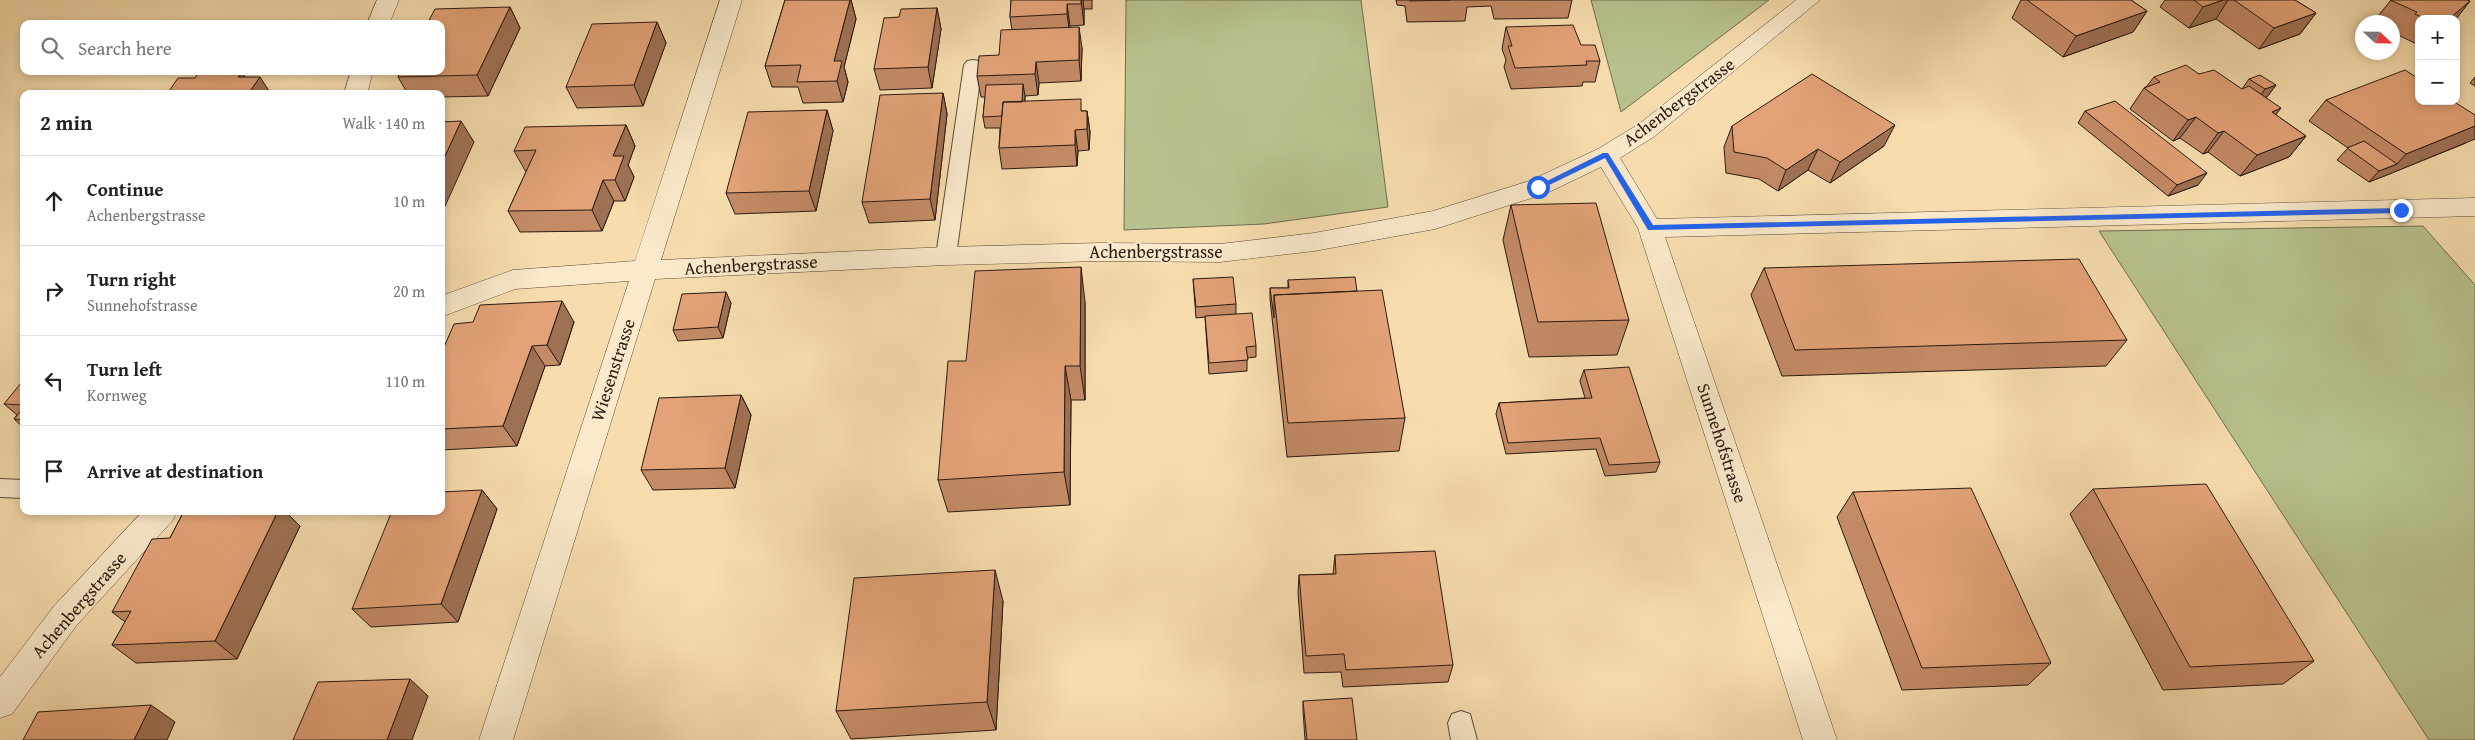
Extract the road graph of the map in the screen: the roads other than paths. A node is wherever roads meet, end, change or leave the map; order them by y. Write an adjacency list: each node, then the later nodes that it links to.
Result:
1 (388, 0): 4 (street)
2 (731, 0): 12 (street, Wiesenstrasse)
3 (1809, 0): 8 (street, Achenbergstrasse)
4 (380, 20)
5 (973, 65): 11 (lane)
6 (361, 75): 7 (street)
7 (356, 90)
8 (1606, 155): 10 (street, Sunnehofstrasse); 11 (street, Achenbergstrasse)
9 (2475, 208): 10 (street)
10 (1650, 228): 19 (street, Sunnehofstrasse)
11 (946, 256): 12 (street, Achenbergstrasse)
12 (644, 270): 13 (street, Achenbergstrasse); 18 (street, Wiesenstrasse)
13 (447, 299)
14 (0, 488): 15 (lane)
15 (20, 489)
16 (158, 515): 17 (street, Achenbergstrasse)
17 (0, 703)
18 (496, 740)
19 (1820, 740)

